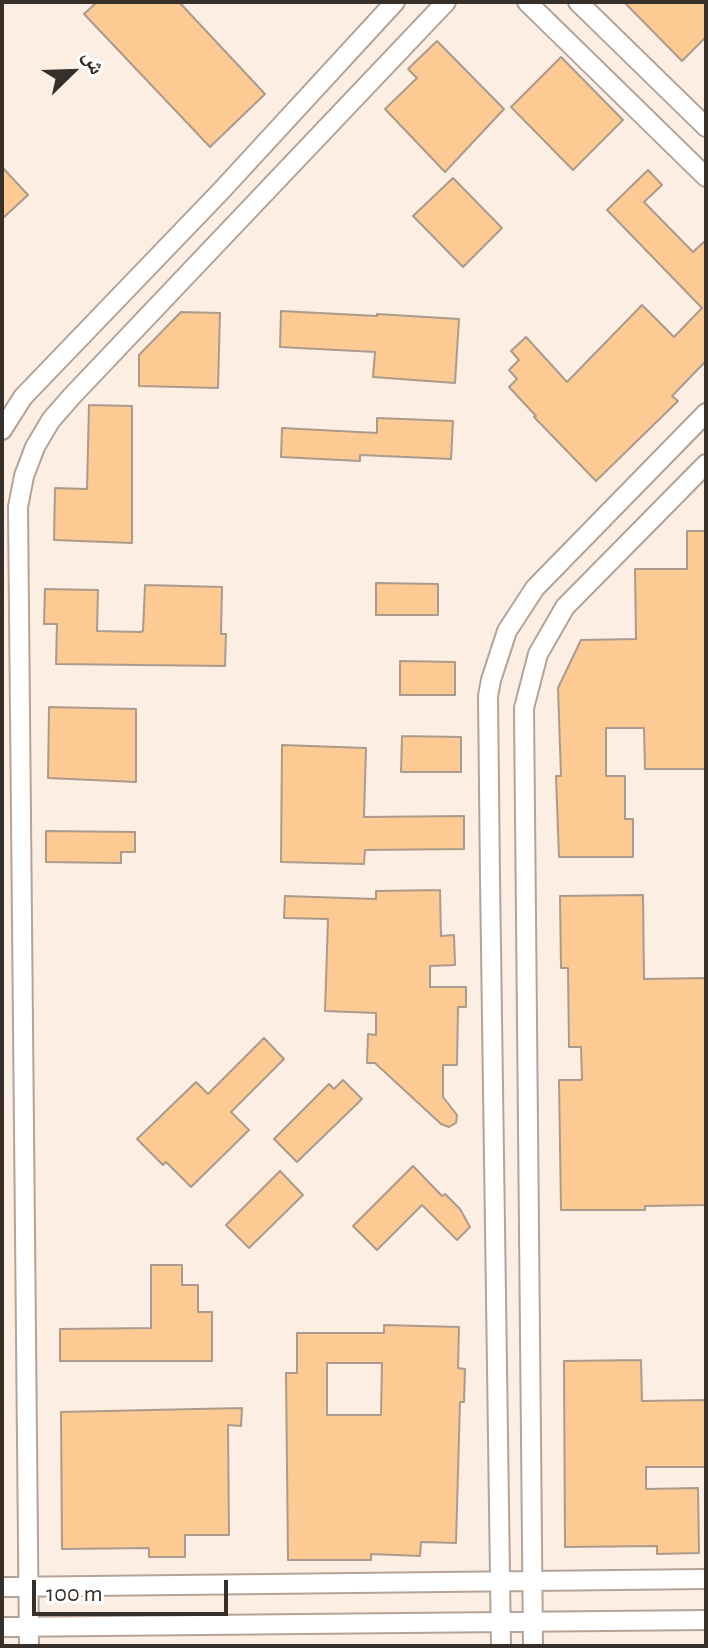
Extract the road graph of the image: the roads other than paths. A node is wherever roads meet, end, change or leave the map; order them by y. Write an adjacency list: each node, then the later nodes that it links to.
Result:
1 (395, 2): 8 (street)
2 (446, 2): 14 (street)
3 (527, 2): 6 (street)
4 (578, 2): 5 (street)
5 (706, 127)
6 (706, 177)
7 (706, 413): 12 (street)
8 (2, 430)
9 (706, 464): 11 (street)
10 (706, 1579): 11 (street)
11 (533, 1581): 12 (street); 16 (street)
12 (500, 1582): 14 (street); 17 (street)
13 (2, 1587): 14 (street)
14 (28, 1587): 18 (street)
15 (706, 1620): 16 (street)
16 (533, 1621): 17 (street); 22 (street)
17 (500, 1622): 18 (street); 21 (street)
18 (28, 1626): 19 (street); 20 (street)
19 (2, 1627)
20 (29, 1646)
21 (501, 1646)
22 (533, 1646)

